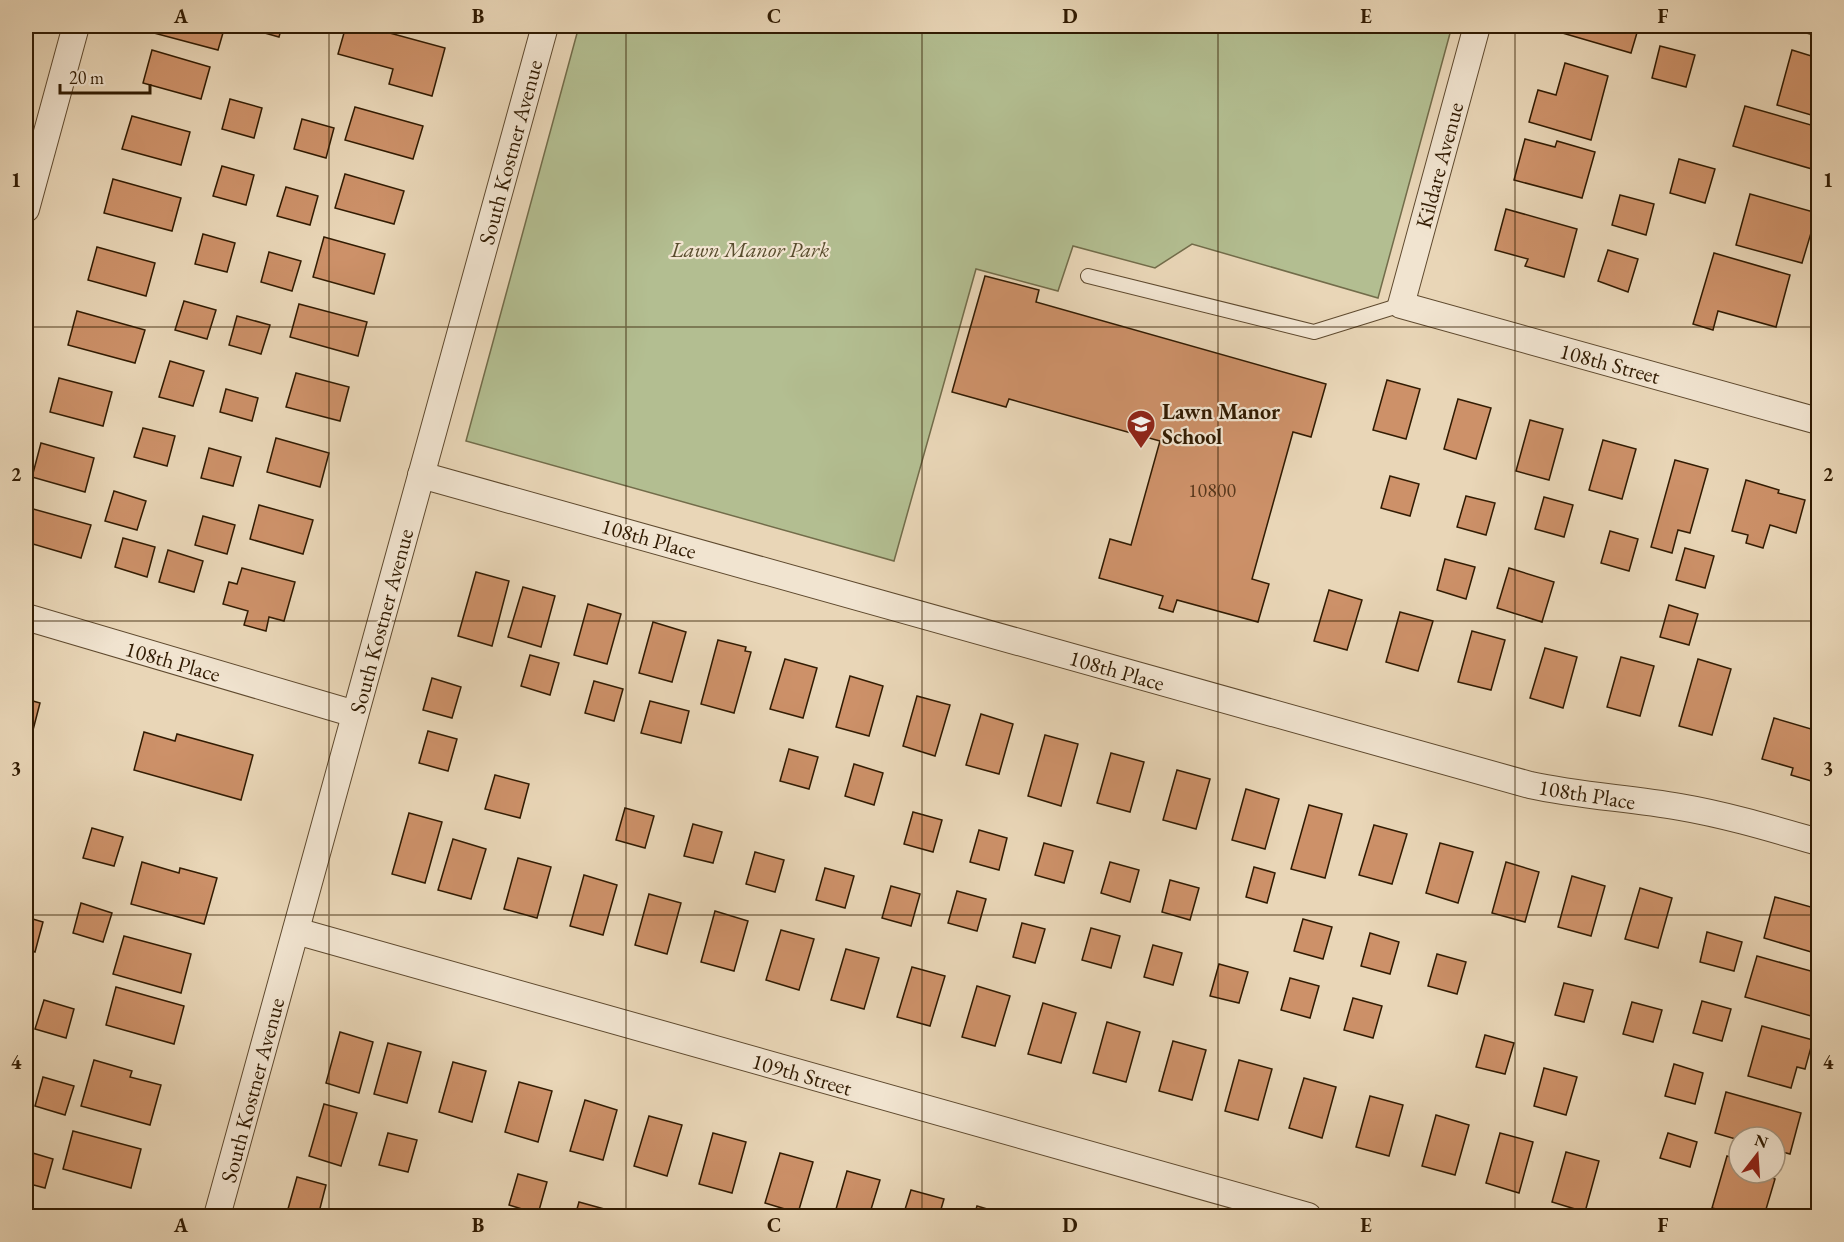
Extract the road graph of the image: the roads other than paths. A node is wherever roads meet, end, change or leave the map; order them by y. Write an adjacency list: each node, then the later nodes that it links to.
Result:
1 (76, 26): 4 (street)
2 (545, 26): 8 (street, South Kostner Avenue)
3 (1478, 26): 6 (street, Kildare Avenue)
4 (26, 209)
5 (1088, 276): 6 (lane)
6 (1401, 305): 7 (street, 108th Street)
7 (1818, 421)
8 (421, 475): 10 (street, South Kostner Avenue); 11 (street, 108th Place)
9 (26, 618): 10 (street, 108th Place)
10 (355, 714): 12 (street, South Kostner Avenue)
11 (1818, 842)
12 (296, 931): 13 (street, South Kostner Avenue); 14 (street, 109th Street)
13 (217, 1216)
14 (1308, 1216)

